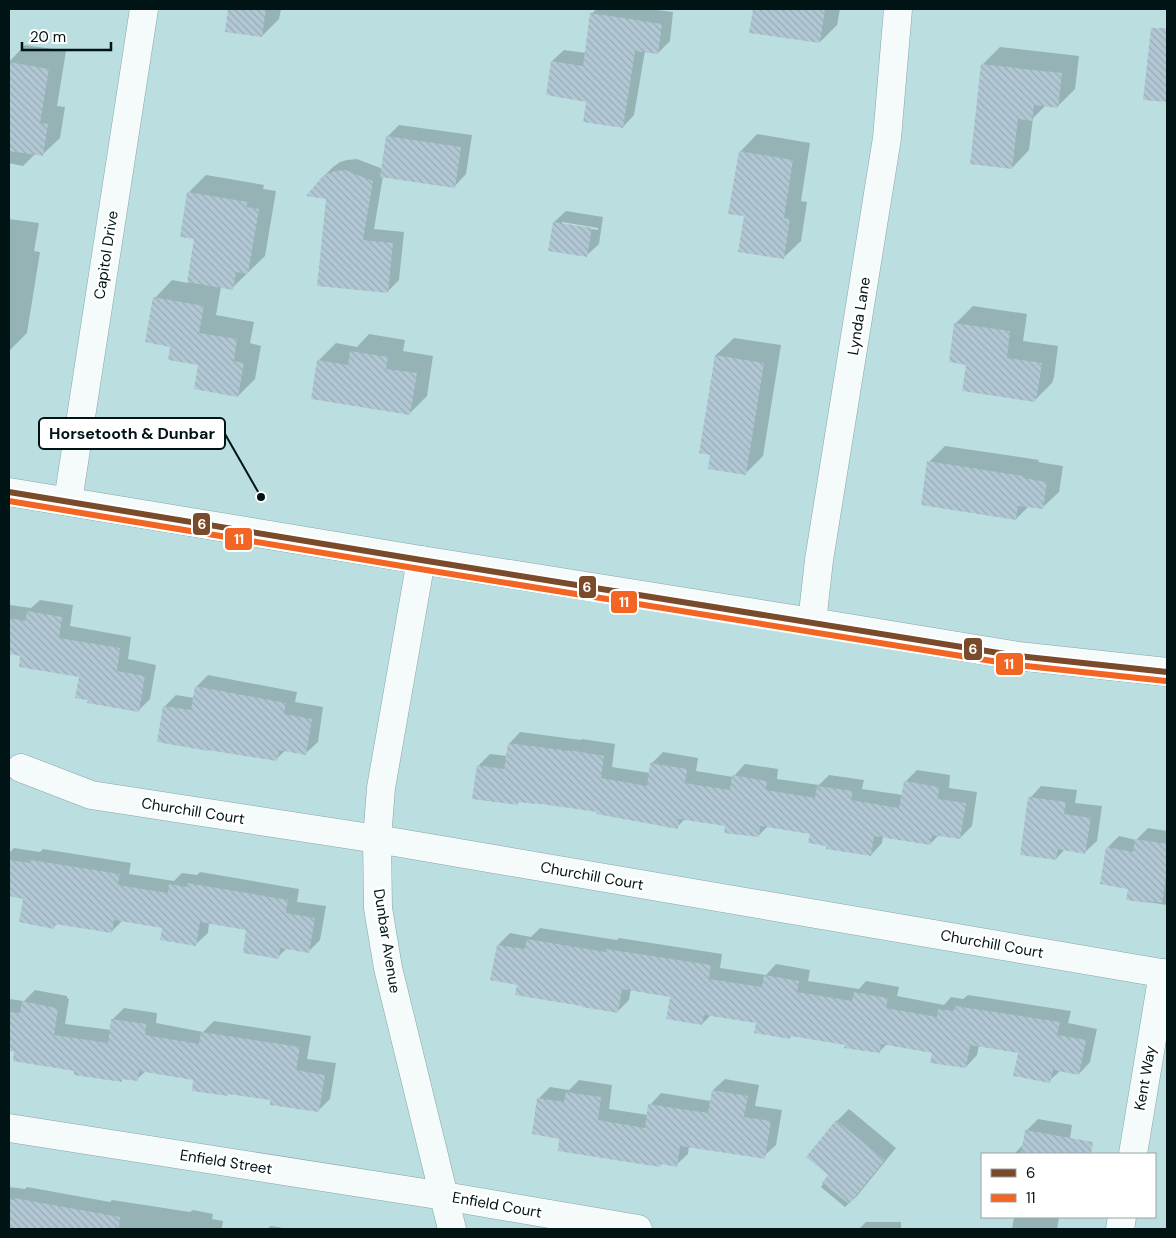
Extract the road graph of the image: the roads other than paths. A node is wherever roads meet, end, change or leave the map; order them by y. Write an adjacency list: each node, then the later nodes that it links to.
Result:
1 (144, 9): 4 (street, Capitol Drive)
2 (898, 9): 6 (street, Lynda Lane)
3 (9, 492): 4 (street)
4 (68, 501): 5 (street)
5 (421, 560): 6 (street); 9 (street, Dunbar Avenue)
6 (812, 622): 7 (street)
7 (1167, 672)
8 (21, 768): 9 (street, Churchill Court)
9 (376, 839): 10 (street, Churchill Court); 13 (street, Dunbar Avenue)
10 (1165, 973): 12 (street, Kent Way)
11 (9, 1128): 13 (street, Enfield Street)
12 (1133, 1153)
13 (444, 1196): 14 (street, Dunbar Avenue); 15 (street, Enfield Court)
14 (452, 1229)
15 (638, 1229)

